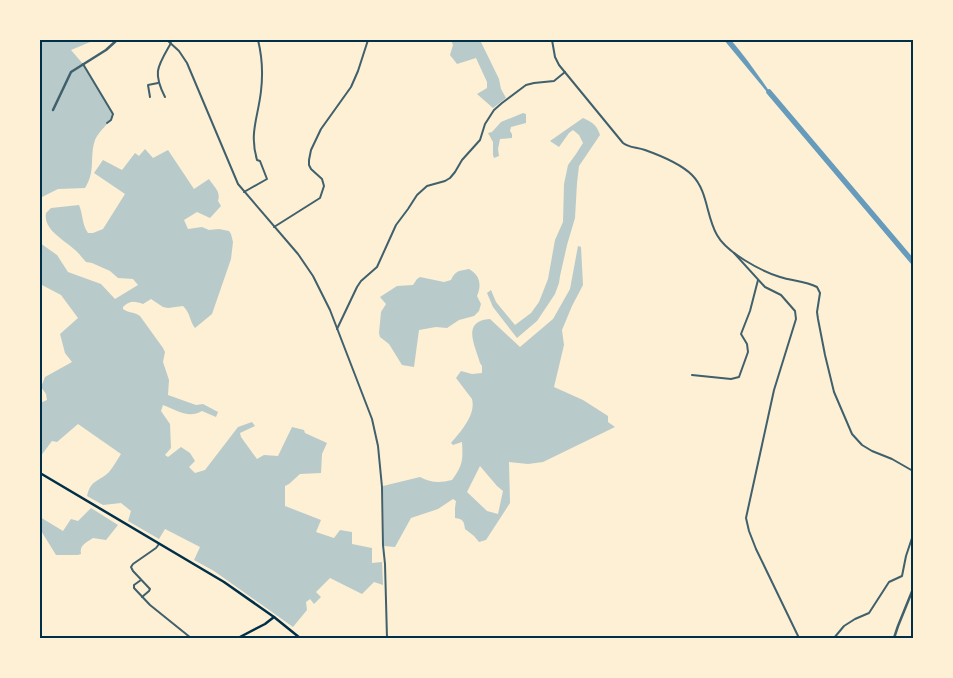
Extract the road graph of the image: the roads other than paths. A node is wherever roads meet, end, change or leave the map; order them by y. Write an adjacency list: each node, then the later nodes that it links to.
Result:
1 (116, 40): 7 (street)
2 (168, 40): 6 (street)
3 (258, 40): 14 (street)
4 (368, 40): 15 (street)
5 (552, 40): 8 (street)
6 (171, 43): 9 (street); 14 (street)
7 (83, 64): 12 (street); 13 (street)
8 (565, 72): 16 (street); 18 (street)
9 (158, 83): 10 (street); 11 (street)
10 (150, 97)
11 (165, 97)
12 (53, 110)
13 (107, 123)
14 (244, 192): 15 (street)
15 (274, 227): 18 (street)
16 (733, 252): 17 (street); 20 (street)
17 (758, 280): 19 (street); 32 (street)
18 (337, 329): 31 (street)
19 (692, 375)
20 (913, 471)
21 (40, 473): 23 (main road)
22 (913, 534): 33 (street)
23 (159, 543): 24 (street); 27 (main road)
24 (141, 580): 26 (street); 26 (street)
25 (913, 589): 34 (street)
26 (142, 597): 28 (street)
27 (274, 617): 29 (main road); 30 (main road)
28 (191, 638)
29 (238, 638)
30 (300, 638)
31 (387, 638)
32 (800, 638)
33 (834, 638)
34 (894, 638)

